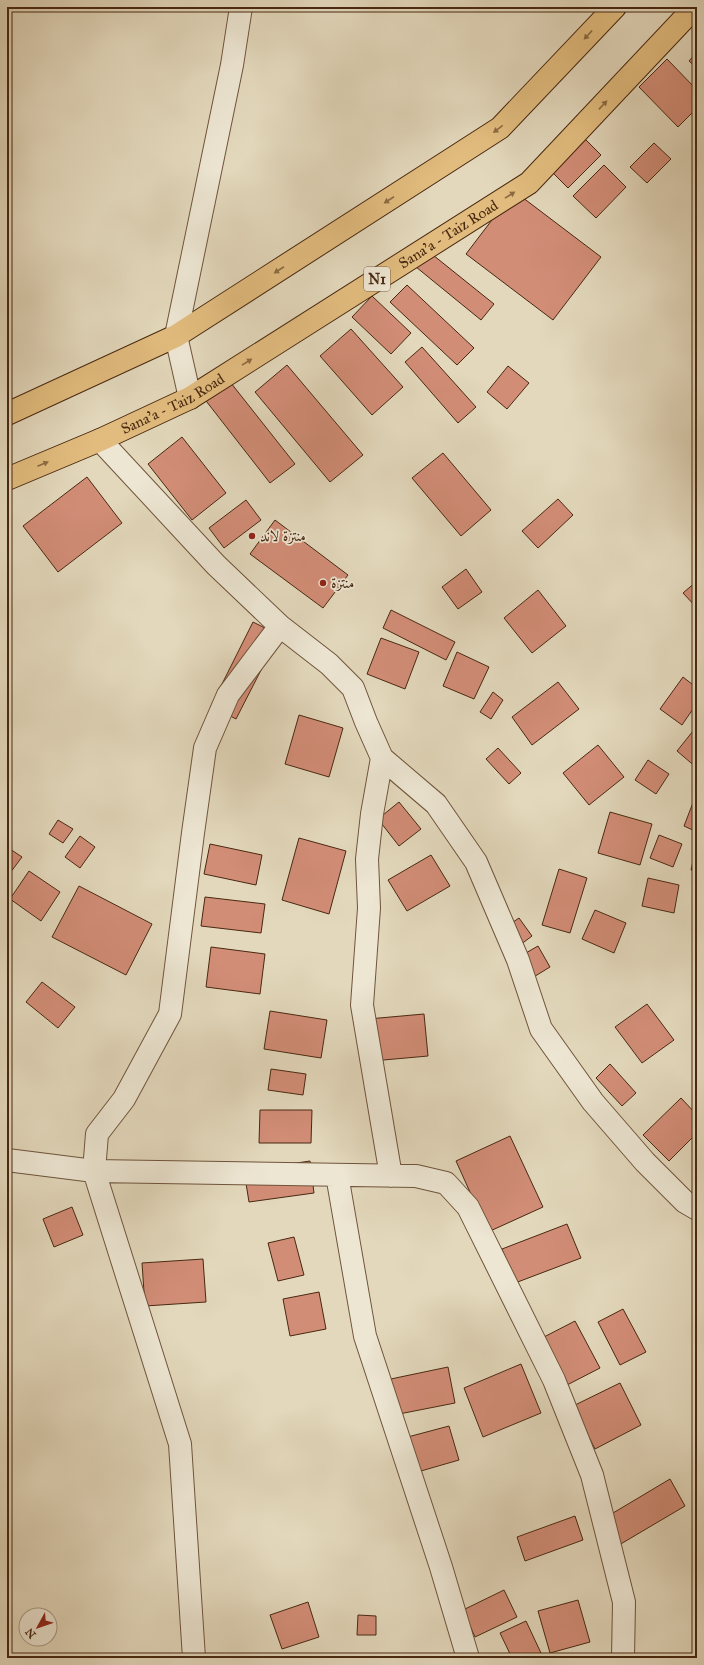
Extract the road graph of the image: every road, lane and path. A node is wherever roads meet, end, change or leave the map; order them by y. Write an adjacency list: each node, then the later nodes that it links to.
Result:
1 (241, 7): 4 (street)
2 (615, 7): 4 (highway, one-way to 4)
3 (695, 7): 5 (highway, Sana'a - Taiz Road / N1, one-way to 3)
4 (176, 336): 5 (street); 6 (highway)
5 (190, 398): 7 (highway, Sana'a - Taiz Road / N1)
6 (7, 414)
7 (100, 440): 8 (highway, Sana'a - Taiz Road / N1, one-way to 7); 9 (street)
8 (7, 479)
9 (280, 626): 10 (street); 12 (street)
10 (382, 758): 14 (street); 15 (street)
11 (7, 1160): 12 (street)
12 (94, 1171): 13 (street); 16 (street)
13 (337, 1175): 14 (street); 17 (street)
14 (391, 1176): 18 (street)
15 (697, 1209)
16 (194, 1658)
17 (468, 1658)
18 (624, 1658)

